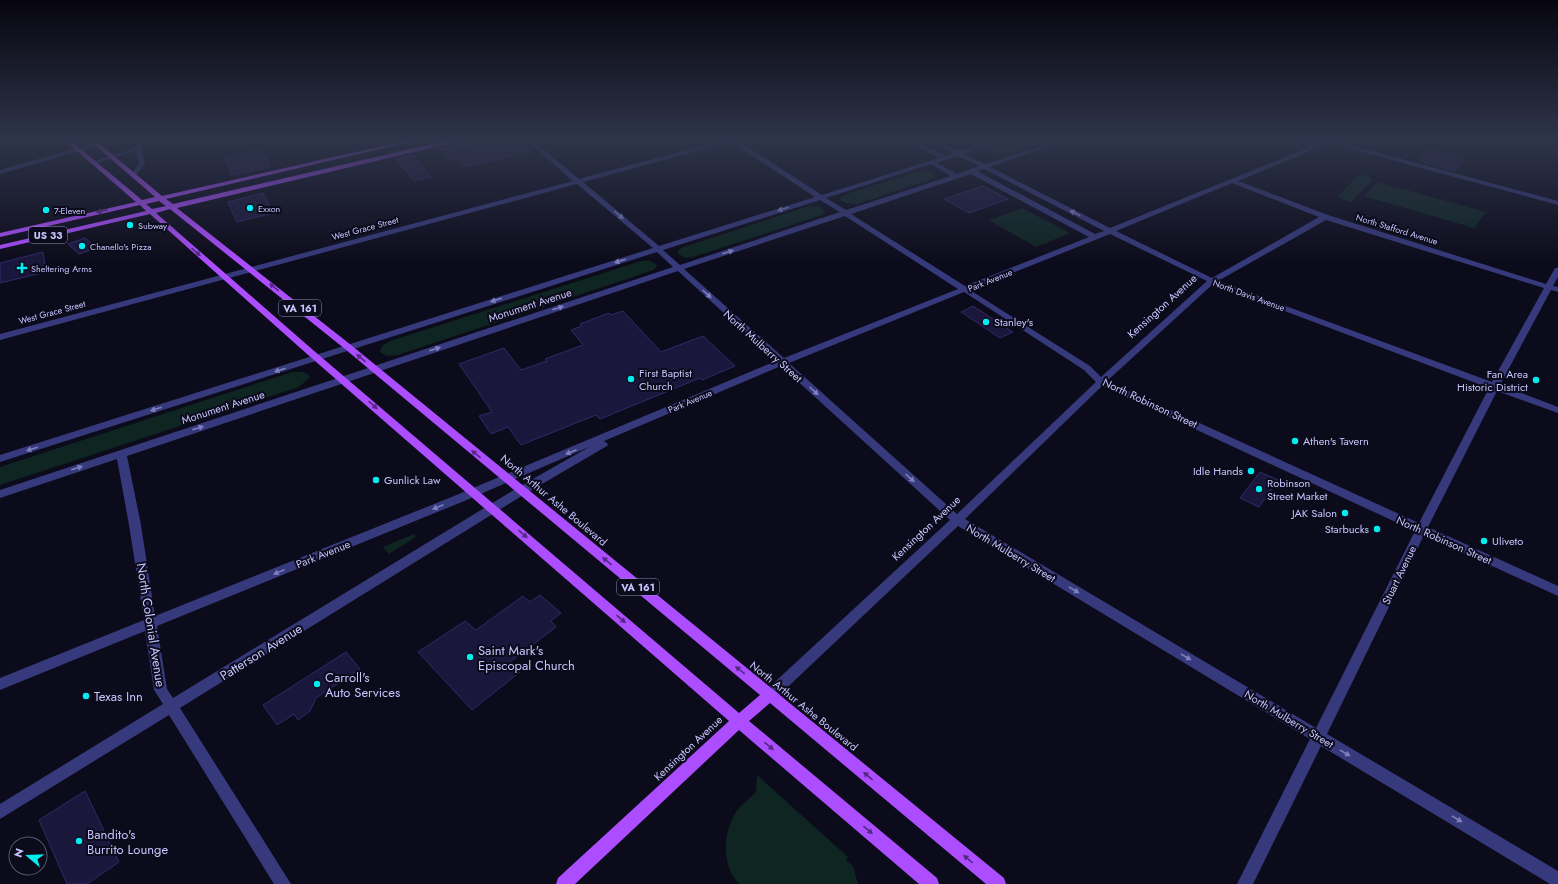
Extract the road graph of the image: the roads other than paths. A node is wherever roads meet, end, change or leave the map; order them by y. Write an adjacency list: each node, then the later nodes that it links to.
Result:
1 (114, 180): 15 (main road, VA 161)
2 (139, 180): 14 (main road, North Arthur Ashe Boulevard / VA 161)
3 (238, 180): 14 (main road, US 33)
4 (283, 180): 17 (main road, US 33)
5 (795, 180): 13 (street, North Robinson Street)
6 (873, 180): 13 (street, Monument Avenue)
7 (944, 180): 19 (street, Monument Avenue)
8 (988, 180): 23 (street)
9 (1012, 180): 21 (street, North Davis Avenue, one-way to 9)
10 (1476, 180): 16 (street)
11 (578, 181): 25 (street, North Mulberry Street, one-way to 25); 27 (street, West Grace Street)
12 (1232, 181): 20 (street, North Stafford Avenue); 21 (street, Park Avenue)
13 (820, 197): 19 (street, North Robinson Street); 25 (street, Monument Avenue, one-way to 25)
14 (160, 198): 15 (main road, US 33); 17 (main road, North Arthur Ashe Boulevard / VA 161)
15 (140, 203): 18 (main road, VA 161); 22 (main road, US 33, one-way to 22)
16 (1558, 203)
17 (171, 207): 18 (main road, US 33); 27 (main road, North Arthur Ashe Boulevard / VA 161)
18 (150, 211): 24 (main road, US 33); 29 (main road, VA 161, one-way to 29)
19 (845, 213): 26 (street, Monument Avenue, one-way to 19); 32 (street, North Robinson Street)
20 (1325, 217): 30 (street, Kensington Avenue); 31 (street, North Stafford Avenue)
21 (1110, 231): 23 (street, Park Avenue); 30 (street, North Davis Avenue)
22 (0, 235)
23 (1095, 237): 32 (street, Park Avenue)
24 (0, 246)
25 (657, 249): 26 (street, North Mulberry Street); 34 (street, Monument Avenue, one-way to 34)
26 (678, 268): 36 (street, North Mulberry Street, one-way to 36); 37 (street, Monument Avenue, one-way to 26)
27 (251, 269): 29 (street, West Grace Street); 34 (main road, North Arthur Ashe Boulevard / VA 161, one-way to 27)
28 (1558, 270): 31 (street, Stuart Avenue)
29 (224, 276): 33 (street, West Grace Street); 35 (main road, VA 161)
30 (1212, 281): 39 (street, Kensington Avenue); 40 (street, North Davis Avenue)
31 (1554, 288): 40 (street, Stuart Avenue)
32 (965, 290): 36 (street, Park Avenue); 39 (street, North Robinson Street)
33 (0, 337)
34 (348, 347): 35 (street, Monument Avenue); 37 (main road, North Arthur Ashe Boulevard / VA 161, one-way to 34)
35 (317, 358): 38 (main road, VA 161); 44 (street, Monument Avenue, one-way to 44)
36 (782, 362): 42 (street, Park Avenue); 50 (street, North Mulberry Street, one-way to 50)
37 (375, 370): 38 (street, Monument Avenue); 45 (main road, North Arthur Ashe Boulevard / VA 161, one-way to 37)
38 (343, 380): 43 (street, Monument Avenue, one-way to 38); 47 (main road, VA 161, one-way to 47)
39 (1101, 382): 50 (street, Kensington Avenue); 51 (street, North Robinson Street)
40 (1494, 387): 41 (street, North Davis Avenue); 51 (street, Stuart Avenue)
41 (1558, 410)
42 (646, 420): 45 (street, Park Avenue, one-way to 45); 46 (street, Park Avenue)
43 (121, 453): 48 (street, Monument Avenue, one-way to 43); 53 (street, North Colonial Avenue)
44 (0, 459)
45 (506, 478): 46 (main road, North Arthur Ashe Boulevard / VA 161); 47 (street, Park Avenue)
46 (521, 491): 49 (street, Patterson Avenue); 55 (main road, North Arthur Ashe Boulevard / VA 161, one-way to 46)
47 (474, 492): 49 (main road, VA 161); 53 (street, Park Avenue, one-way to 53)
48 (0, 494)
49 (493, 509): 56 (street, Patterson Avenue); 57 (main road, VA 161, one-way to 57)
50 (957, 520): 55 (street, Kensington Avenue); 58 (street, North Mulberry Street, one-way to 58)
51 (1421, 530): 52 (street, North Robinson Street); 58 (street, Stuart Avenue)
52 (1558, 590)
53 (150, 624): 54 (street, Park Avenue); 56 (street, North Colonial Avenue)
54 (0, 684)
55 (770, 695): 57 (main road, Kensington Avenue); 64 (main road, North Arthur Ashe Boulevard / VA 161, one-way to 55)
56 (171, 707): 59 (street, Patterson Avenue); 61 (street, North Colonial Avenue)
57 (739, 721): 62 (main road, Kensington Avenue); 63 (main road, VA 161, one-way to 63)
58 (1319, 737): 60 (street, North Mulberry Street, one-way to 60); 65 (street, Stuart Avenue)
59 (0, 812)
60 (1558, 880)
61 (283, 884)
62 (564, 884)
63 (931, 884)
64 (998, 884)
65 (1245, 884)

